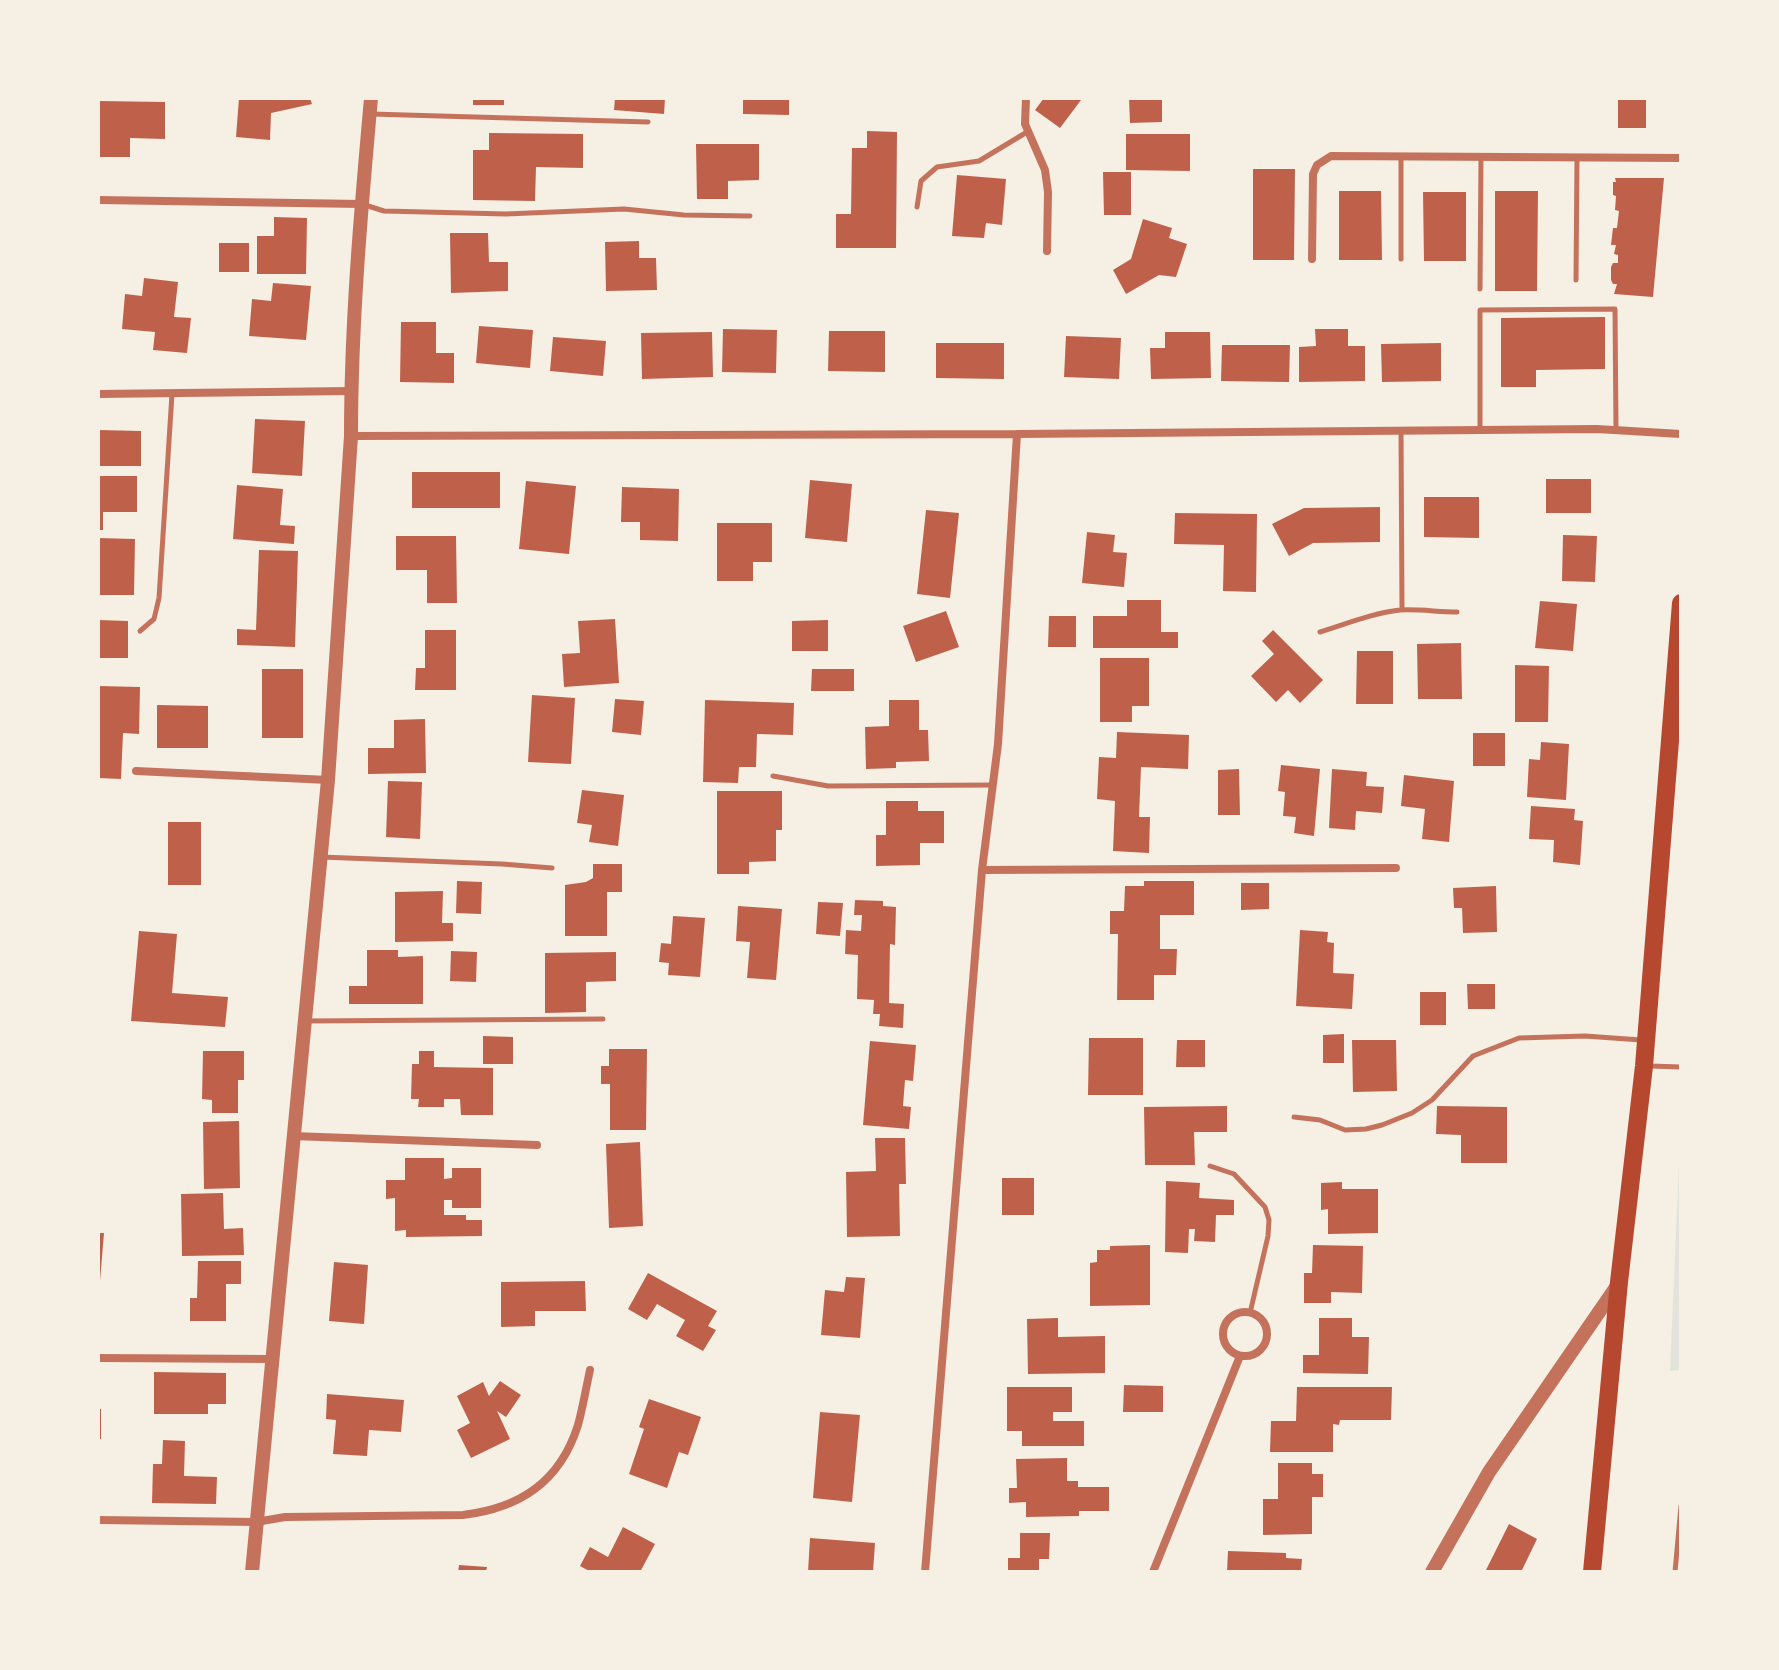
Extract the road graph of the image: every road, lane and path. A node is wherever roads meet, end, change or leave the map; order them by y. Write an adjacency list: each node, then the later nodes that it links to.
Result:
1 (371, 98): 3 (street)
2 (1026, 98): 5 (street)
3 (370, 114): 4 (lane); 11 (street)
4 (648, 122)
5 (1028, 131): 12 (lane); 14 (street)
6 (1401, 156): 7 (street); 15 (street); 16 (lane)
7 (1481, 157): 8 (street); 18 (lane)
8 (1577, 157): 9 (street); 17 (lane)
9 (1681, 158)
10 (98, 200): 11 (street)
11 (362, 204): 13 (lane); 19 (street)
12 (917, 207)
13 (750, 216)
14 (1047, 251)
15 (1312, 259)
16 (1401, 259)
17 (1576, 280)
18 (1480, 289)
19 (351, 391): 20 (street); 27 (street)
20 (172, 393): 21 (street); 31 (lane)
21 (98, 394)
22 (1480, 430): 23 (street); 23 (lane); 24 (street)
23 (1616, 430): 26 (street)
24 (1401, 431): 25 (street); 29 (lane)
25 (1017, 434): 27 (street); 36 (street)
26 (1681, 434)
27 (351, 436): 35 (street)
28 (1681, 603): 43 (main road)
29 (1402, 610): 30 (lane); 32 (lane)
30 (1457, 612)
31 (140, 631)
32 (1320, 632)
33 (136, 771): 35 (street)
34 (773, 776): 36 (lane)
35 (328, 780): 37 (street)
36 (993, 785): 40 (street)
37 (320, 857): 38 (lane); 42 (street)
38 (552, 868)
39 (1396, 868): 40 (street)
40 (982, 870): 60 (street)
41 (603, 1019): 42 (lane)
42 (304, 1021): 47 (street)
43 (1646, 1040): 44 (main road); 46 (lane)
44 (1644, 1066): 45 (lane); 50 (main road)
45 (1681, 1067)
46 (1294, 1117)
47 (293, 1136): 48 (street); 54 (street)
48 (537, 1145)
49 (1210, 1166): 51 (lane)
50 (1619, 1282): 62 (street); 63 (main road)
51 (1250, 1313): 52 (street); 52 (street)
52 (1240, 1356): 61 (street)
53 (98, 1358): 54 (street)
54 (271, 1359): 58 (street)
55 (590, 1370): 58 (street)
56 (1681, 1506): 64 (lane)
57 (98, 1520): 58 (street)
58 (256, 1522): 59 (street)
59 (252, 1572)
60 (925, 1572)
61 (1153, 1572)
62 (1432, 1572)
63 (1592, 1572)
64 (1675, 1572)

